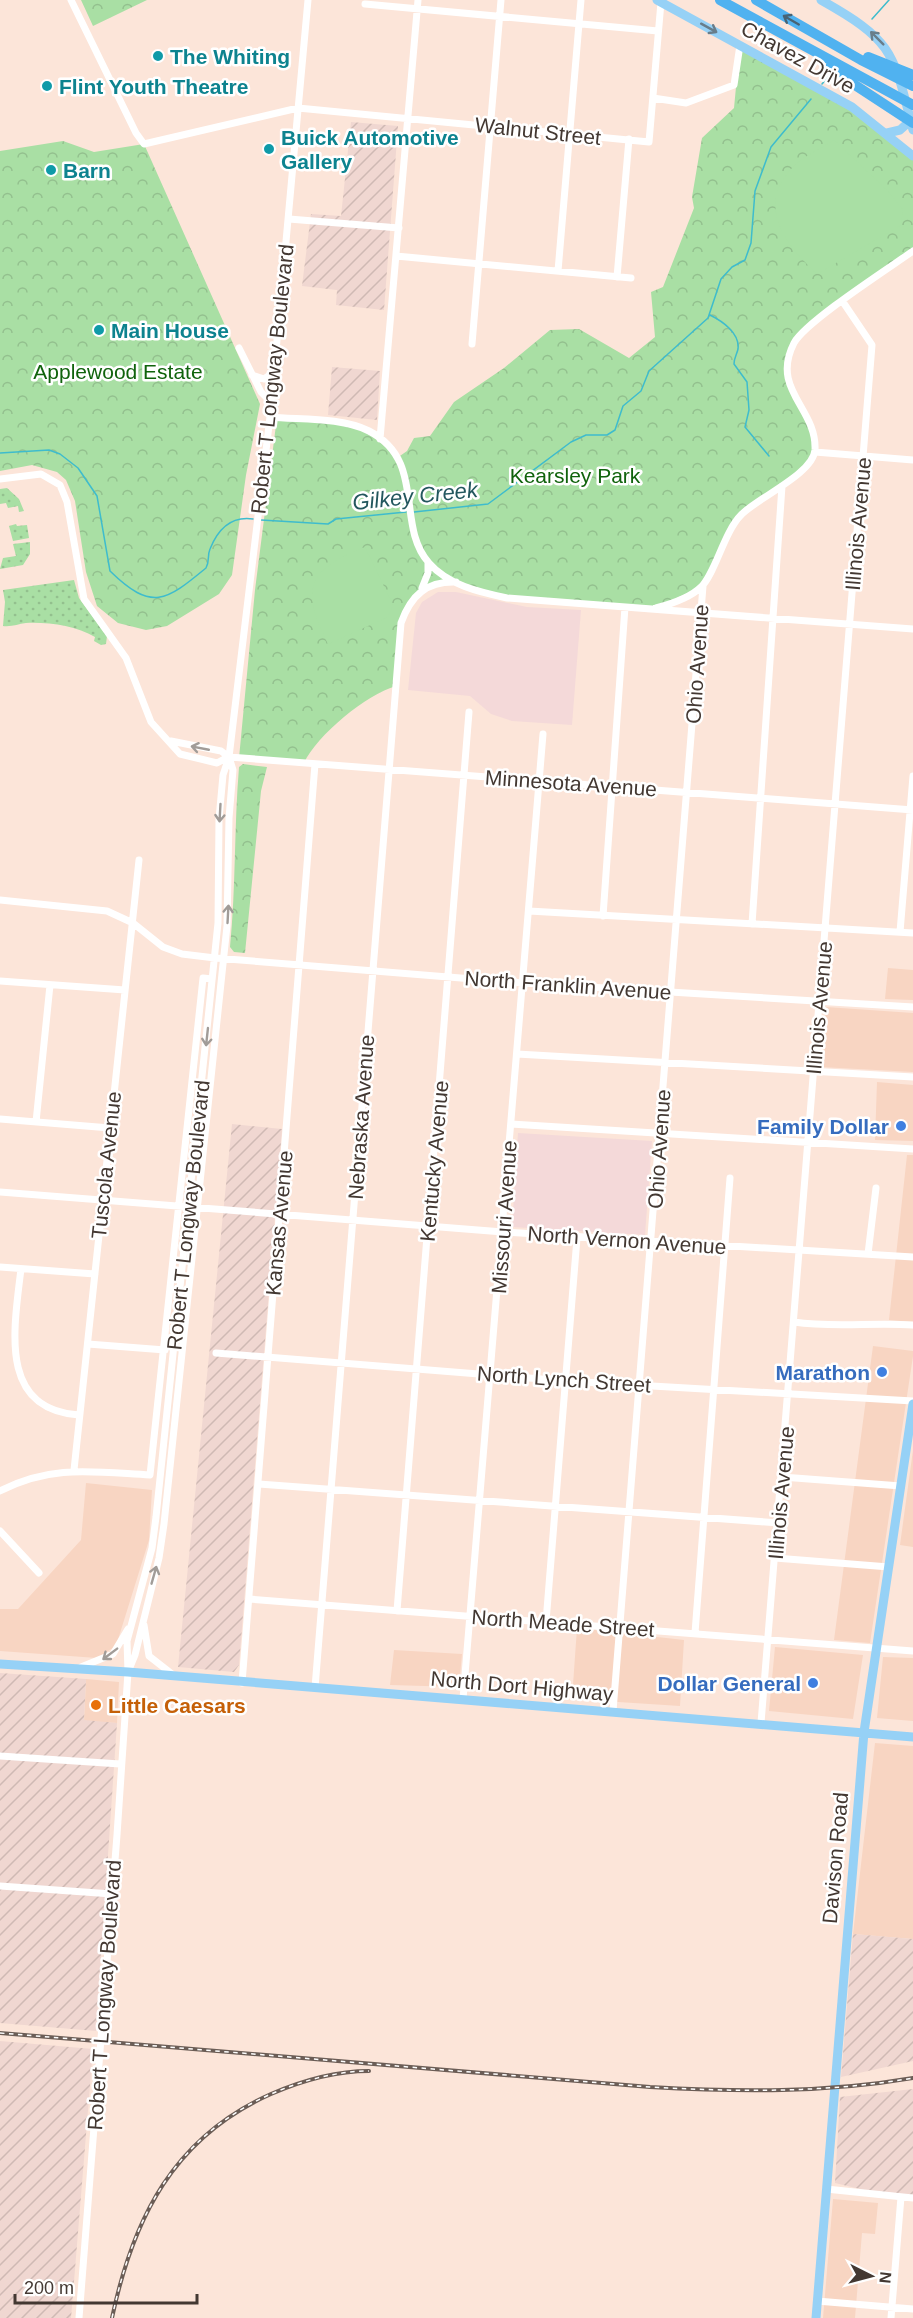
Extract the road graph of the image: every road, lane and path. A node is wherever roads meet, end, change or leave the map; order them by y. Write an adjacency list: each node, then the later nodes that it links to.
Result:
1 (71, 0): 21 (street, Walnut Street)
2 (308, 0): 21 (street, Robert T Longway Boulevard)
3 (501, 0): 11 (street)
4 (581, 0): 12 (street)
5 (720, 0): 14 (highway)
6 (756, 0): 15 (highway, one-way to 6)
7 (821, 0): 23 (main road, one-way to 7)
8 (659, 1): 13 (street); 16 (main road, Chavez Drive, one-way to 16)
9 (365, 3): 10 (street)
10 (418, 4): 11 (street); 22 (street)
11 (500, 16): 12 (street); 24 (street)
12 (579, 24): 13 (street); 26 (street)
13 (658, 31): 19 (street)
14 (777, 32): 20 (highway); 23 (highway)
15 (826, 40): 17 (highway); 18 (highway)
16 (740, 45): 19 (street); 25 (main road, Chavez Drive)
17 (913, 75)
18 (913, 86)
19 (653, 98): 27 (street, Walnut Street)
20 (913, 105)
21 (298, 108): 22 (street, Walnut Street); 29 (street, Robert T Longway Boulevard)
22 (408, 118): 24 (street, Walnut Street); 30 (street)
23 (912, 124): 25 (main road)
24 (490, 126): 26 (street, Walnut Street); 33 (street)
25 (887, 133): 28 (main road, Chavez Drive)
26 (569, 134): 27 (street, Walnut Street); 34 (street)
27 (629, 140): 35 (street)
28 (913, 156)
29 (289, 219): 30 (street); 40 (street, Robert T Longway Boulevard)
30 (399, 228): 32 (street)
31 (913, 251): 37 (street)
32 (396, 256): 33 (street); 44 (street)
33 (478, 263): 34 (street); 38 (street)
34 (558, 271): 35 (street)
35 (617, 277): 36 (street)
36 (632, 278)
37 (843, 302): 45 (street); 46 (street, Illinois Avenue)
38 (472, 344)
39 (239, 348): 41 (street)
40 (274, 371): 41 (street); 42 (street, Robert T Longway Boulevard)
41 (252, 375): 42 (street)
42 (271, 402): 43 (street, Robert T Longway Boulevard)
43 (270, 417): 44 (street); 63 (street, Robert T Longway Boulevard)
44 (380, 439): 50 (street)
45 (815, 452): 46 (street); 49 (street)
46 (863, 456): 47 (street); 58 (street, Illinois Avenue)
47 (913, 460)
48 (0, 479): 62 (street)
49 (782, 486): 52 (street); 57 (street)
50 (428, 562): 51 (street); 53 (street, Nebraska Avenue)
51 (456, 582): 53 (street); 54 (street)
52 (703, 586): 55 (street); 56 (street, Ohio Avenue)
53 (420, 591): 65 (street, Nebraska Avenue)
54 (626, 607): 55 (street); 69 (street)
55 (653, 609): 56 (street)
56 (701, 613): 57 (street); 70 (street, Ohio Avenue)
57 (774, 619): 58 (street); 71 (street)
58 (850, 624): 59 (street); 72 (street, Illinois Avenue)
59 (913, 629)
60 (469, 712): 66 (street, Kentucky Avenue)
61 (543, 734): 68 (street, Missouri Avenue)
62 (171, 741): 63 (street, one-way to 62); 63 (street)
63 (229, 757): 64 (street, Minnesota Avenue); 84 (street, Robert T Longway Boulevard, one-way to 84); 85 (street, Robert T Longway Boulevard, one-way to 63)
64 (315, 764): 65 (street, Minnesota Avenue); 86 (street, Kansas Avenue)
65 (389, 770): 66 (street, Minnesota Avenue); 87 (street, Nebraska Avenue)
66 (464, 775): 68 (street, Minnesota Avenue); 88 (street, Kentucky Avenue)
67 (913, 776): 73 (street)
68 (539, 781): 69 (street, Minnesota Avenue); 76 (street, Missouri Avenue)
69 (613, 787): 70 (street, Minnesota Avenue); 77 (street)
70 (687, 792): 71 (street, Minnesota Avenue); 78 (street, Ohio Avenue)
71 (761, 797): 72 (street, Minnesota Avenue); 80 (street)
72 (836, 804): 73 (street, Minnesota Avenue); 81 (street, Illinois Avenue)
73 (912, 809): 82 (street)
74 (139, 860): 79 (street, Tuscola Avenue)
75 (0, 900): 79 (street, North Franklin Avenue)
76 (529, 911): 77 (street); 91 (street, Missouri Avenue)
77 (603, 916): 78 (street)
78 (677, 920): 80 (street); 94 (street, Ohio Avenue)
79 (133, 923): 84 (street, North Franklin Avenue); 93 (street, Tuscola Avenue)
80 (752, 924): 81 (street)
81 (826, 928): 82 (street); 95 (street, Illinois Avenue)
82 (900, 932): 83 (street)
83 (913, 933)
84 (215, 958): 85 (street, North Franklin Avenue); 89 (street, Robert T Longway Boulevard)
85 (224, 959): 86 (street, North Franklin Avenue); 113 (street, Robert T Longway Boulevard)
86 (300, 965): 87 (street, North Franklin Avenue); 114 (street, Kansas Avenue)
87 (373, 971): 88 (street, North Franklin Avenue); 115 (street, Nebraska Avenue)
88 (448, 977): 91 (street, North Franklin Avenue); 116 (street, Kentucky Avenue)
89 (212, 979): 112 (street); 113 (street, Robert T Longway Boulevard, one-way to 113)
90 (0, 981): 92 (street)
91 (523, 983): 94 (street, North Franklin Avenue); 97 (street, Missouri Avenue)
92 (50, 985): 93 (street); 102 (street)
93 (125, 990): 104 (street, Tuscola Avenue)
94 (671, 992): 95 (street, North Franklin Avenue); 98 (street, Ohio Avenue)
95 (820, 1001): 96 (street, North Franklin Avenue); 99 (street, Illinois Avenue)
96 (913, 1007)
97 (517, 1054): 98 (street); 103 (street, Missouri Avenue)
98 (665, 1063): 99 (street); 105 (street, Ohio Avenue)
99 (814, 1072): 100 (street); 106 (street, Illinois Avenue)
100 (913, 1077)
101 (0, 1119): 102 (street)
102 (36, 1122): 104 (street)
103 (511, 1124): 105 (street); 117 (street, Missouri Avenue)
104 (110, 1128): 111 (street, Tuscola Avenue)
105 (660, 1135): 106 (street); 119 (street, Ohio Avenue)
106 (809, 1143): 107 (street); 121 (street, Illinois Avenue)
107 (913, 1149)
108 (730, 1178): 120 (street)
109 (876, 1188): 122 (street)
110 (0, 1192): 111 (street, North Vernon Avenue)
111 (103, 1201): 112 (street, North Vernon Avenue); 126 (street, Tuscola Avenue)
112 (179, 1207): 113 (street, North Vernon Avenue); 130 (street)
113 (193, 1208): 114 (street, North Vernon Avenue); 152 (street, Robert T Longway Boulevard); 154 (street, Robert T Longway Boulevard)
114 (279, 1216): 115 (street, North Vernon Avenue); 132 (street, Kansas Avenue)
115 (354, 1221): 116 (street, North Vernon Avenue); 133 (street, Nebraska Avenue)
116 (428, 1227): 117 (street, North Vernon Avenue); 134 (street, Kentucky Avenue)
117 (503, 1232): 118 (street, North Vernon Avenue); 135 (street, Missouri Avenue)
118 (577, 1238): 119 (street, North Vernon Avenue); 136 (street)
119 (652, 1242): 120 (street, North Vernon Avenue); 137 (street, Ohio Avenue)
120 (725, 1247): 121 (street, North Vernon Avenue); 138 (street)
121 (801, 1250): 122 (street, North Vernon Avenue); 127 (street, Illinois Avenue)
122 (868, 1254): 123 (street, North Vernon Avenue)
123 (913, 1257)
124 (0, 1267): 125 (street)
125 (21, 1269): 126 (street); 141 (street)
126 (95, 1274): 129 (street, Tuscola Avenue)
127 (794, 1322): 128 (street); 139 (street, Illinois Avenue)
128 (913, 1325)
129 (88, 1344): 130 (street); 141 (street, Tuscola Avenue)
130 (165, 1350): 143 (street)
131 (216, 1353): 132 (street, North Lynch Street)
132 (268, 1358): 133 (street, North Lynch Street); 145 (street, Kansas Avenue)
133 (342, 1364): 134 (street, North Lynch Street); 147 (street, Nebraska Avenue)
134 (417, 1369): 135 (street, North Lynch Street); 149 (street, Kentucky Avenue)
135 (491, 1375): 136 (street, North Lynch Street); 150 (street, Missouri Avenue)
136 (566, 1381): 137 (street, North Lynch Street); 151 (street)
137 (640, 1384): 138 (street, North Lynch Street); 153 (street, Ohio Avenue)
138 (714, 1389): 139 (street, North Lynch Street); 155 (street)
139 (789, 1394): 140 (street, North Lynch Street); 144 (street, Illinois Avenue)
140 (913, 1402): 142 (main road, Davison Road)
141 (79, 1416): 143 (street, Tuscola Avenue)
142 (909, 1455): 146 (main road, Davison Road)
143 (74, 1470): 148 (street)
144 (782, 1476): 146 (street); 156 (street, Illinois Avenue)
145 (259, 1484): 147 (street); 161 (street, Kansas Avenue)
146 (901, 1486): 159 (main road, Davison Road)
147 (332, 1489): 149 (street); 163 (street, Nebraska Avenue)
148 (0, 1491)
149 (407, 1495): 150 (street); 164 (street, Kentucky Avenue)
150 (481, 1501): 151 (street); 165 (street, Missouri Avenue)
151 (555, 1506): 153 (street); 166 (street)
152 (165, 1507): 154 (street); 162 (street, Robert T Longway Boulevard, one-way to 152)
153 (630, 1512): 155 (street); 168 (street, Ohio Avenue)
154 (157, 1513): 167 (street, Robert T Longway Boulevard)
155 (704, 1517): 156 (street); 169 (street)
156 (779, 1523): 158 (street, Illinois Avenue)
157 (0, 1531): 160 (street)
158 (776, 1558): 159 (street); 170 (street, Illinois Avenue)
159 (889, 1567): 171 (main road, Davison Road)
160 (39, 1573)
161 (249, 1599): 163 (street, North Meade Street); 177 (street, Kansas Avenue)
162 (146, 1605): 175 (street, Robert T Longway Boulevard); 176 (street)
163 (323, 1605): 164 (street, North Meade Street); 178 (street, Nebraska Avenue)
164 (397, 1611): 165 (street, North Meade Street)
165 (472, 1617): 166 (street, North Meade Street); 179 (street, Missouri Avenue)
166 (546, 1622): 168 (street, North Meade Street)
167 (131, 1624): 174 (street, one-way to 174); 175 (street, Robert T Longway Boulevard)
168 (620, 1628): 169 (street, North Meade Street); 180 (street, Ohio Avenue)
169 (695, 1633): 170 (street, North Meade Street)
170 (769, 1638): 171 (street, North Meade Street); 181 (street, Illinois Avenue)
171 (877, 1647): 172 (street, North Meade Street); 182 (main road, Davison Road)
172 (913, 1651)
173 (0, 1664): 174 (main road, North Dort Highway)
174 (76, 1668): 175 (main road, North Dort Highway)
175 (128, 1672): 176 (main road, North Dort Highway); 185 (street, Robert T Longway Boulevard)
176 (180, 1677): 177 (main road, North Dort Highway)
177 (242, 1683): 178 (main road, North Dort Highway)
178 (315, 1688): 179 (main road, North Dort Highway)
179 (463, 1699): 180 (main road, North Dort Highway)
180 (612, 1711): 181 (main road, North Dort Highway)
181 (761, 1723): 182 (main road, North Dort Highway)
182 (864, 1732): 183 (main road, North Dort Highway); 188 (main road, Davison Road)
183 (913, 1737)
184 (0, 1756): 185 (street)
185 (120, 1764): 187 (street, Robert T Longway Boulevard)
186 (0, 1886): 187 (street)
187 (112, 1894): 194 (street, Robert T Longway Boulevard)
188 (826, 2189): 189 (street); 191 (main road, Davison Road)
189 (901, 2197): 190 (street); 192 (street)
190 (913, 2198)
191 (817, 2301): 192 (street); 195 (main road, Davison Road)
192 (892, 2307): 193 (street); 196 (street)
193 (913, 2309)
194 (79, 2318)
195 (816, 2318)
196 (891, 2318)

